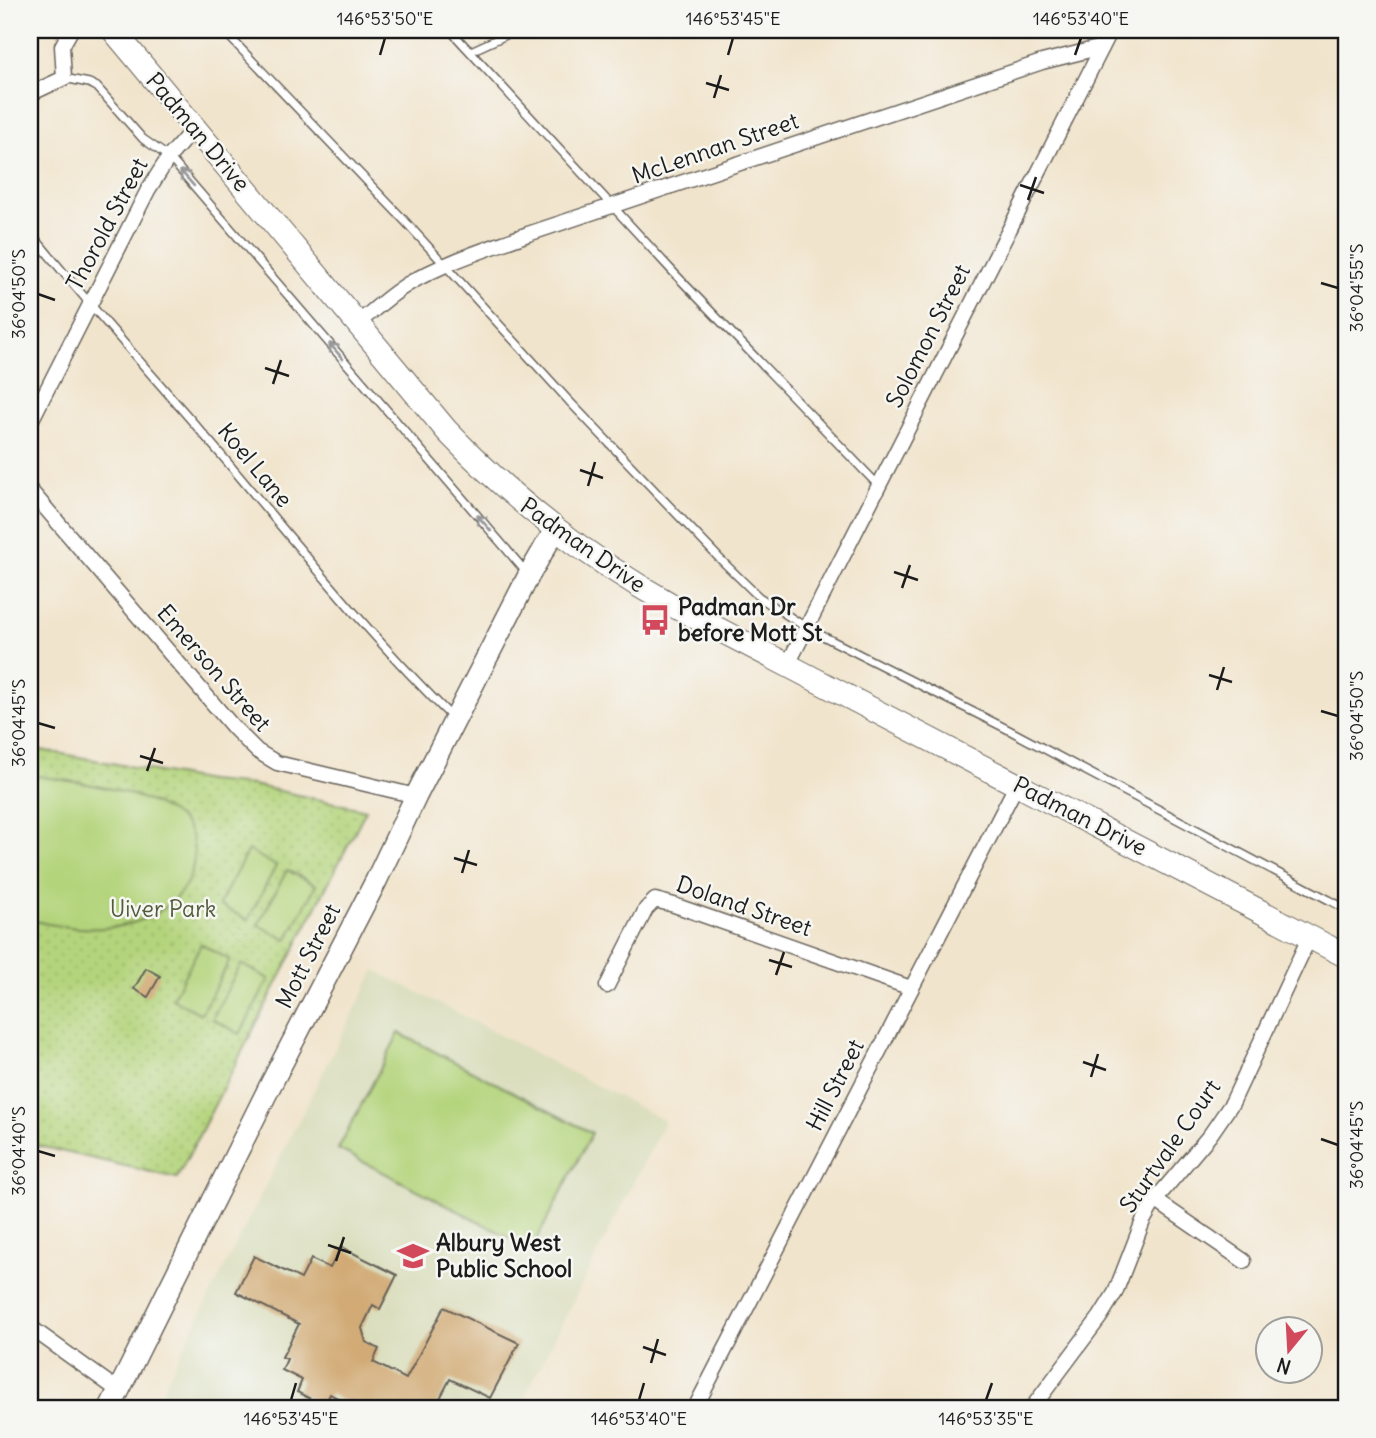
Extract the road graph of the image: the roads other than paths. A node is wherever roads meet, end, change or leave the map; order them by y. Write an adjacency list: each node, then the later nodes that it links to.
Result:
1 (71, 30): 9 (street)
2 (113, 30): 11 (main road, Padman Drive)
3 (223, 30): 15 (lane)
4 (450, 30): 8 (lane)
5 (517, 30): 8 (lane)
6 (1111, 30): 7 (street, Solomon Street)
7 (1102, 47): 13 (street, McLennan Street); 19 (street, Solomon Street)
8 (471, 51): 13 (lane)
9 (64, 78): 10 (street); 12 (lane)
10 (30, 94)
11 (195, 127): 12 (street, Thorold Street); 17 (main road, Padman Drive)
12 (169, 157): 16 (street, Thorold Street); 22 (lane, one-way to 12)
13 (613, 206): 15 (street, McLennan Street); 19 (lane)
14 (30, 232): 16 (lane, Koel Lane)
15 (445, 266): 17 (street, McLennan Street); 23 (lane)
16 (89, 305): 18 (street, Thorold Street); 25 (lane, Koel Lane)
17 (357, 324): 21 (main road, Padman Drive)
18 (30, 423)
19 (878, 485): 23 (street, Solomon Street)
20 (30, 490): 27 (street, Emerson Street)
21 (555, 530): 22 (street, Mott Street); 24 (main road, Padman Drive)
22 (529, 575): 25 (street, Mott Street)
23 (807, 628): 24 (street, Solomon Street); 28 (lane)
24 (788, 664): 26 (main road, Padman Drive)
25 (455, 719): 27 (street, Mott Street)
26 (1017, 784): 29 (main road, Padman Drive); 32 (street, Hill Street)
27 (416, 796): 36 (street, Mott Street)
28 (1346, 909)
29 (1310, 936): 30 (main road, Padman Drive); 33 (street, Sturtvale Court)
30 (1346, 956)
31 (607, 986): 32 (street, Doland Street)
32 (911, 988): 37 (street, Hill Street)
33 (1155, 1200): 34 (street); 38 (street, Sturtvale Court)
34 (1244, 1261)
35 (30, 1327): 36 (street)
36 (115, 1400)
37 (695, 1408)
38 (1032, 1408)

